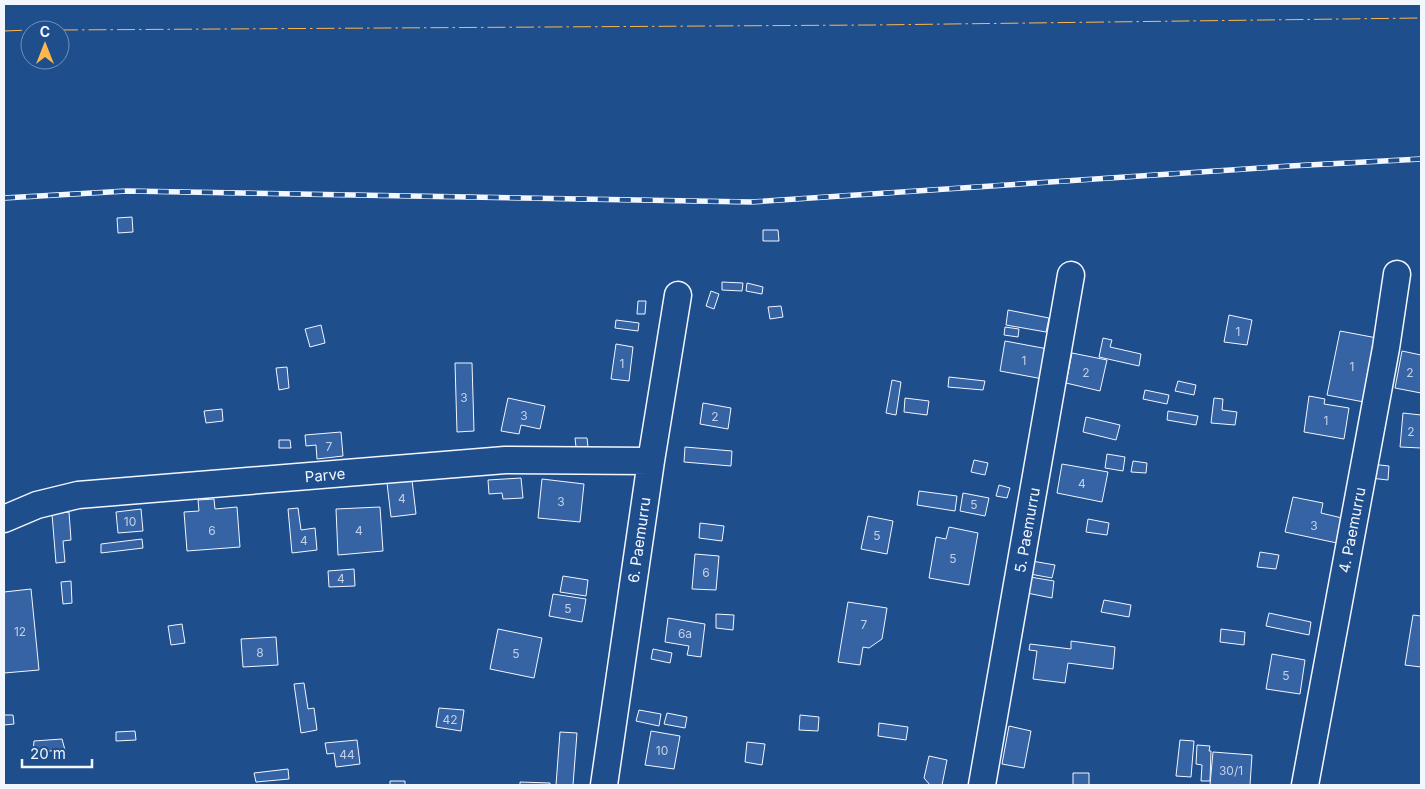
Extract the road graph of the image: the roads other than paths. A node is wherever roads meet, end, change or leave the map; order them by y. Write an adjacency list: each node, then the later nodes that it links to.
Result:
1 (1397, 274): 8 (street, 4. Paemurru)
2 (1072, 275): 7 (street, 5. Paemurru)
3 (678, 295): 4 (street, 6. Paemurru)
4 (651, 461): 5 (street, Parve); 6 (street, 6. Paemurru)
5 (4, 519)
6 (604, 785)
7 (982, 785)
8 (1305, 785)

